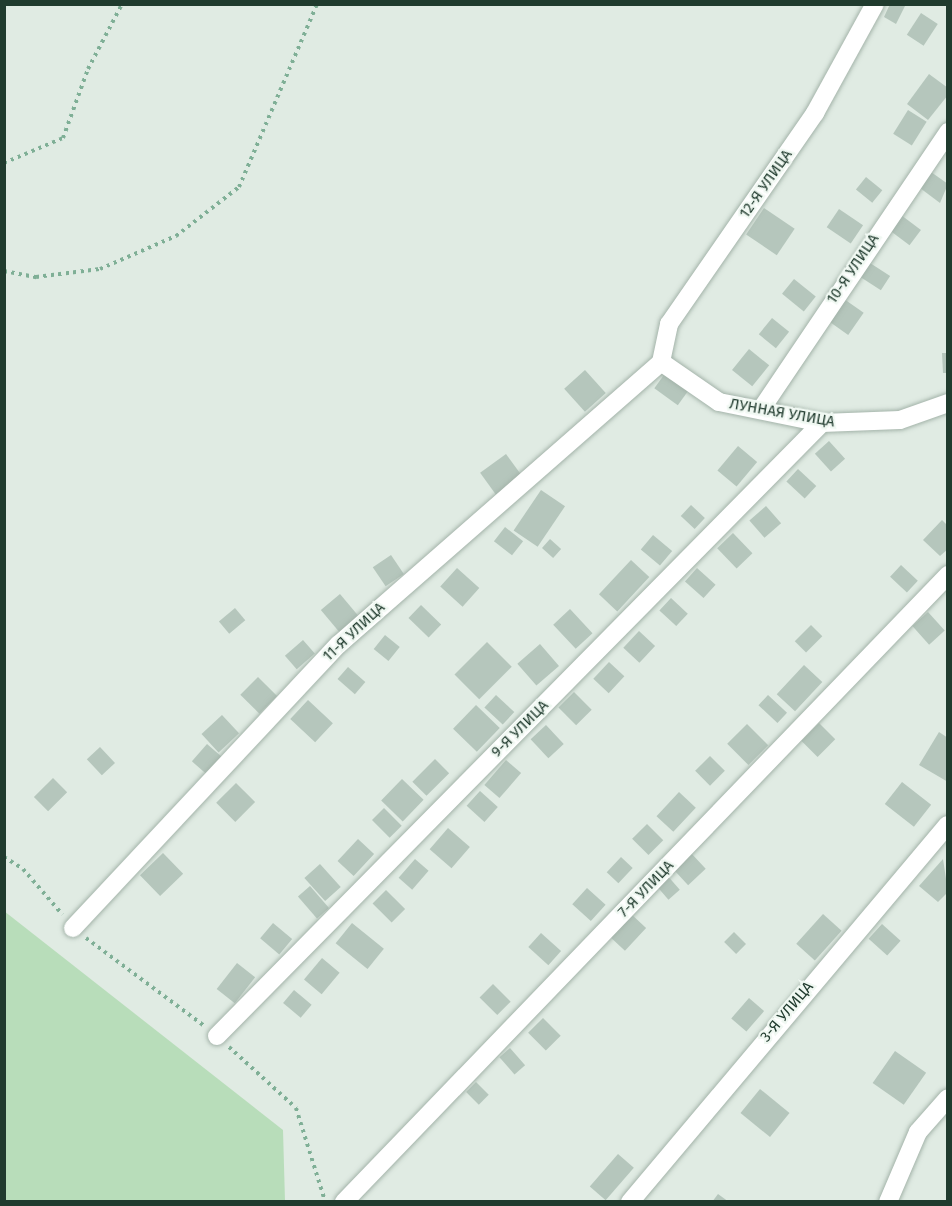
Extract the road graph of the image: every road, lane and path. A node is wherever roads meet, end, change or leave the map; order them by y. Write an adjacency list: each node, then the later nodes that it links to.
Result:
1 (122, 4): 5 (path)
2 (316, 4): 6 (path)
3 (874, 4): 7 (street, 12-Я УЛИЦА)
4 (948, 132): 9 (street, 10-Я УЛИЦА)
5 (4, 163)
6 (4, 271)
7 (661, 362): 9 (street, ЛУННАЯ УЛИЦА); 14 (street, 11-Я УЛИЦА)
8 (948, 403): 10 (street, ЛУННАЯ УЛИЦА)
9 (762, 408): 10 (street, ЛУННАЯ УЛИЦА)
10 (822, 423): 15 (street, 9-Я УЛИЦА)
11 (948, 575): 18 (street, 7-Я УЛИЦА)
12 (948, 825): 19 (street, 3-Я УЛИЦА)
13 (4, 857): 14 (path)
14 (73, 928): 15 (path)
15 (218, 1036): 17 (path)
16 (948, 1098): 20 (street)
17 (325, 1202)
18 (344, 1202)
19 (630, 1202)
20 (888, 1202)

